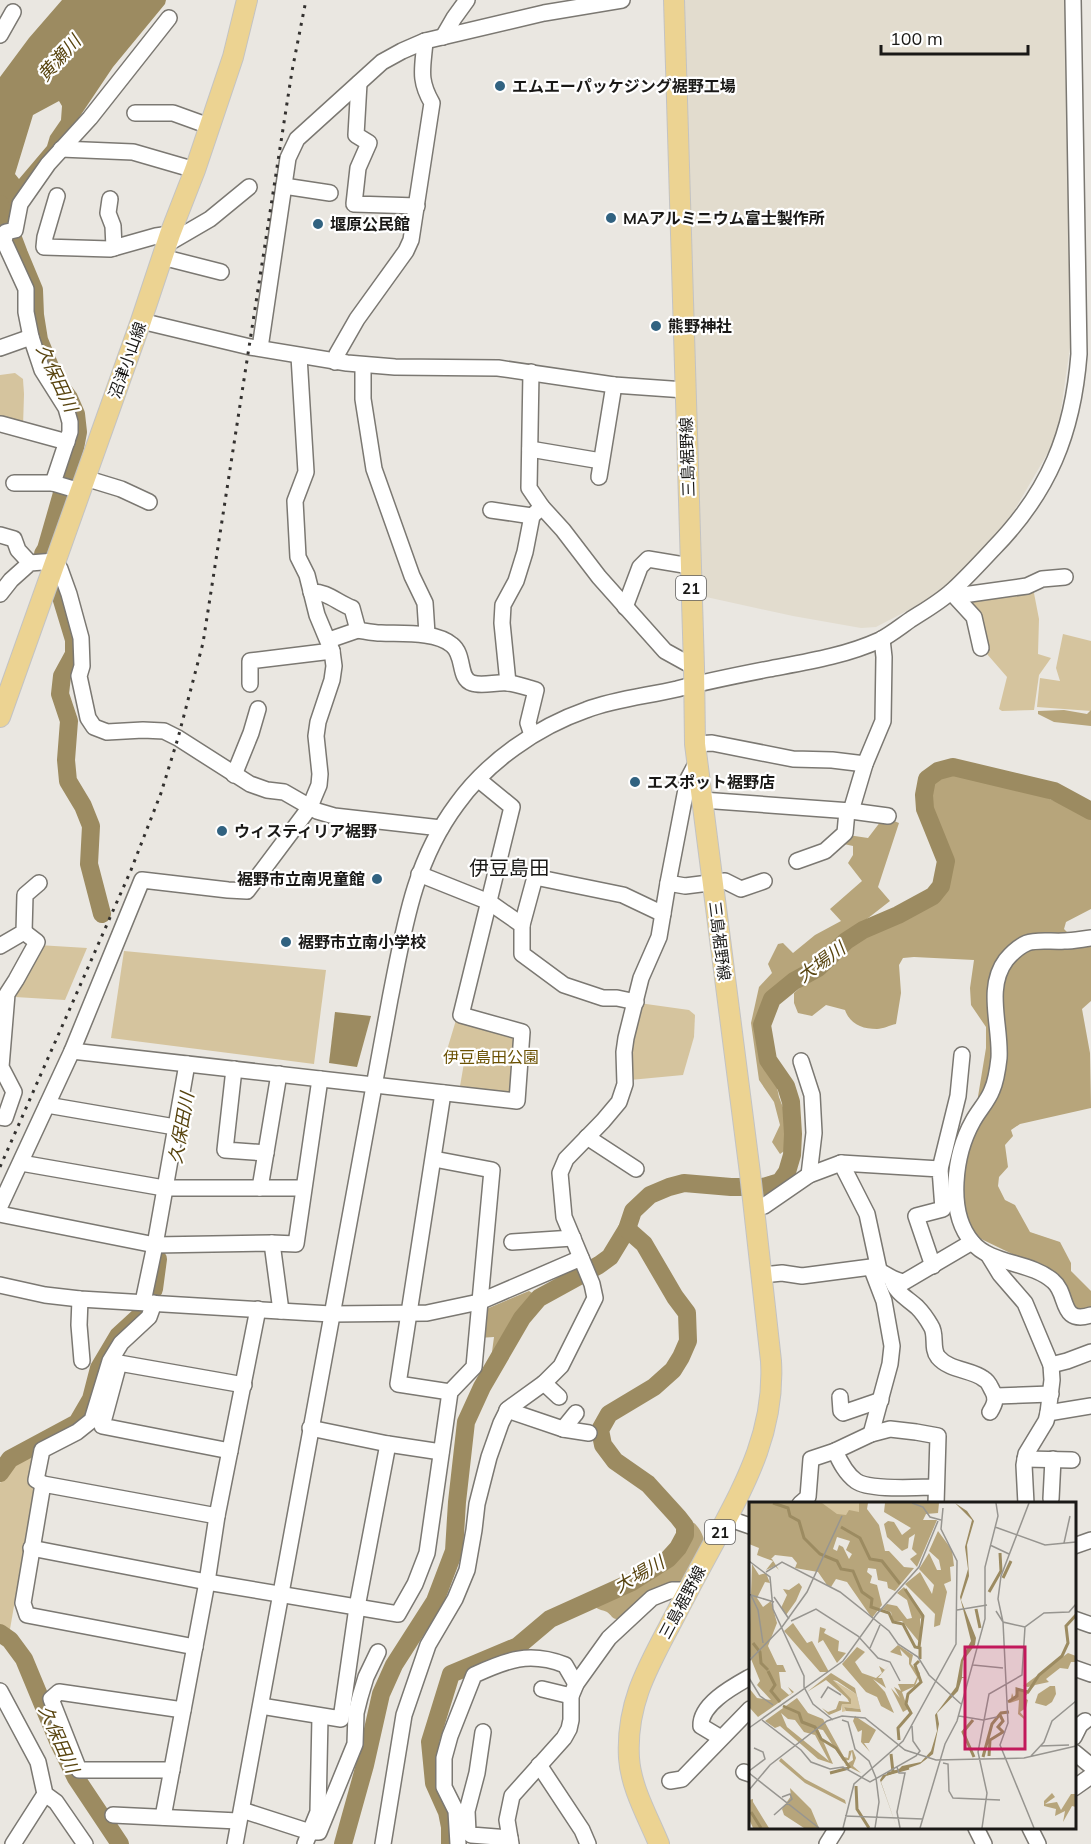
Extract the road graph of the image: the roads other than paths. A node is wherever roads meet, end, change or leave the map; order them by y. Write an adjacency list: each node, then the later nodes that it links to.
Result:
1 (247, 0): 13 (main road, 沼津小山線)
2 (467, 0): 9 (street)
3 (622, 0): 9 (street)
4 (674, 0): 35 (main road, 三島裾野線 / 21)
5 (1073, 0): 29 (street)
6 (13, 12): 8 (street)
7 (169, 18): 14 (street)
8 (0, 35)
9 (443, 37): 10 (street)
10 (424, 41): 11 (street); 21 (street)
11 (359, 83): 16 (street); 21 (street)
12 (135, 113): 13 (street)
13 (209, 126): 15 (main road, 沼津小山線)
14 (62, 148): 15 (street); 26 (street)
15 (195, 170): 22 (main road, 沼津小山線)
16 (284, 186): 18 (street); 28 (street)
17 (249, 188): 22 (street)
18 (330, 192)
19 (57, 196): 23 (street)
20 (110, 199): 23 (street)
21 (417, 206): 31 (street)
22 (166, 245): 23 (street); 24 (street); 25 (main road, 沼津小山線)
23 (114, 248)
24 (221, 272)
25 (141, 321): 28 (street); 42 (main road, 沼津小山線)
26 (31, 337): 27 (street); 37 (street)
27 (0, 348)
28 (260, 348): 30 (street)
29 (1085, 354): 55 (street)
30 (299, 356): 31 (street); 52 (street)
31 (335, 362): 32 (street)
32 (363, 365): 33 (street); 58 (street)
33 (531, 372): 34 (street); 38 (street)
34 (614, 385): 35 (street); 39 (street)
35 (685, 390): 49 (main road, 三島裾野線 / 21)
36 (1, 424): 37 (street)
37 (68, 442): 42 (street)
38 (530, 449): 39 (street); 45 (street)
39 (601, 461): 40 (street)
40 (599, 477)
41 (14, 483): 42 (street)
42 (69, 485): 43 (street); 48 (main road, 沼津小山線)
43 (149, 502)
44 (491, 510): 45 (street)
45 (537, 512): 56 (street); 63 (street)
46 (0, 535): 47 (street)
47 (25, 558): 48 (street); 53 (street)
48 (55, 561): 51 (main road, 沼津小山線); 54 (street)
49 (690, 566): 56 (street); 62 (main road, 三島裾野線 / 21)
50 (1065, 577): 55 (street)
51 (47, 592): 54 (street); 66 (main road, 沼津小山線)
52 (311, 592): 57 (street); 60 (street)
53 (0, 594)
54 (69, 594): 70 (street)
55 (953, 594): 59 (street); 61 (street)
56 (625, 607): 62 (street)
57 (358, 630): 58 (street); 60 (street)
58 (427, 634): 63 (street)
59 (882, 639): 62 (street); 69 (street)
60 (330, 646): 64 (street); 73 (street)
61 (981, 648)
62 (693, 676): 67 (street); 68 (main road, 三島裾野線 / 21)
63 (508, 683): 67 (street)
64 (250, 684)
65 (258, 708): 70 (street)
66 (0, 717)
67 (531, 735): 71 (street)
68 (696, 753): 69 (street); 72 (main road, 三島裾野線 / 21); 82 (street)
69 (865, 764): 74 (street)
70 (234, 775): 73 (street)
71 (479, 780): 76 (street); 83 (street)
72 (702, 800): 74 (street); 80 (main road, 三島裾野線 / 21)
73 (310, 807): 76 (street); 90 (street)
74 (849, 811): 75 (street); 77 (street)
75 (888, 816)
76 (441, 828): 78 (street)
77 (797, 861)
78 (419, 874): 83 (street); 97 (street)
79 (764, 881): 80 (street)
80 (712, 882): 82 (street); 114 (main road, 三島裾野線 / 21)
81 (39, 883): 86 (street)
82 (668, 883): 84 (street)
83 (489, 902): 85 (street); 98 (street)
84 (663, 914): 85 (street); 89 (street)
85 (522, 925): 89 (street)
86 (24, 932): 88 (street); 100 (street)
87 (1091, 938): 115 (street)
88 (0, 946)
89 (636, 1002): 102 (street)
90 (72, 1051): 93 (street); 99 (street)
91 (962, 1055): 108 (street)
92 (801, 1061): 109 (street)
93 (187, 1064): 94 (street); 101 (street)
94 (234, 1069): 95 (street); 103 (street)
95 (279, 1074): 96 (street); 103 (street)
96 (320, 1079): 97 (street); 112 (street)
97 (375, 1085): 98 (street); 134 (street)
98 (443, 1093): 104 (street)
99 (47, 1105): 101 (street); 105 (street)
100 (0, 1117)
101 (175, 1127): 110 (street)
102 (587, 1137): 107 (street); 117 (street)
103 (266, 1153): 111 (street)
104 (434, 1160): 130 (street); 135 (street)
105 (21, 1162): 110 (street); 113 (street)
106 (840, 1163): 108 (street); 109 (street); 125 (street)
107 (636, 1169)
108 (940, 1169): 115 (street)
109 (809, 1175): 114 (street)
110 (164, 1188): 111 (street); 121 (street)
111 (260, 1188): 112 (street)
112 (303, 1188): 120 (street)
113 (0, 1206)
114 (753, 1207): 126 (main road, 三島裾野線 / 21)
115 (950, 1208): 119 (street); 124 (street)
116 (0, 1214): 121 (street)
117 (573, 1238): 118 (street); 123 (street)
118 (512, 1242)
119 (972, 1242): 122 (street); 124 (street)
120 (272, 1243): 121 (street); 133 (street)
121 (155, 1245): 131 (street)
122 (989, 1256): 136 (street); 140 (street)
123 (581, 1258): 130 (street); 141 (street)
124 (933, 1266): 127 (street)
125 (875, 1268): 126 (street); 127 (street); 148 (street)
126 (762, 1275): 172 (main road, 三島裾野線 / 21)
127 (892, 1280): 145 (street)
128 (0, 1285): 129 (street)
129 (80, 1299): 131 (street); 138 (street)
130 (479, 1302): 135 (street); 143 (street)
131 (148, 1303): 132 (street); 139 (street)
132 (258, 1309): 133 (street); 142 (street)
133 (281, 1311): 134 (street)
134 (331, 1314): 135 (street); 154 (street)
135 (409, 1314): 143 (street)
136 (1091, 1315)
137 (1091, 1352): 140 (street)
138 (82, 1361)
139 (115, 1362): 142 (street); 159 (street); 165 (street)
140 (1051, 1365): 144 (street)
141 (544, 1383): 146 (street); 150 (street)
142 (244, 1385): 159 (street)
143 (450, 1392): 161 (street)
144 (1051, 1394): 145 (street); 153 (street)
145 (996, 1396): 151 (street)
146 (559, 1397)
147 (840, 1397): 148 (street)
148 (881, 1400): 157 (street)
149 (1091, 1406): 153 (street)
150 (507, 1410): 155 (street); 218 (street)
151 (990, 1412)
152 (576, 1413): 155 (street)
153 (1048, 1413): 162 (street)
154 (310, 1428): 158 (street); 179 (street)
155 (562, 1429): 156 (street)
156 (589, 1433)
157 (871, 1434): 160 (street); 166 (street)
158 (388, 1444): 161 (street); 180 (street)
159 (230, 1451): 171 (street)
160 (835, 1451): 166 (street); 168 (street)
161 (441, 1452): 180 (street)
162 (1025, 1459): 163 (street); 170 (street)
163 (1053, 1459): 164 (street); 167 (street)
164 (1072, 1461)
165 (43, 1484): 171 (street); 176 (street)
166 (936, 1487): 169 (street)
167 (1051, 1499)
168 (807, 1501)
169 (936, 1502)
170 (1026, 1502)
171 (217, 1516): 177 (street)
172 (727, 1518): 173 (street); 178 (main road, 三島裾野線 / 21)
173 (749, 1526)
174 (1091, 1540): 175 (street)
175 (1076, 1545)
176 (31, 1548): 177 (street); 183 (street)
177 (207, 1582): 179 (street); 183 (street)
178 (688, 1590): 189 (street); 221 (main road, 三島裾野線 / 21)
179 (280, 1594): 180 (street); 191 (street)
180 (357, 1607): 194 (street)
181 (1076, 1620): 182 (street)
182 (1091, 1625)
183 (195, 1647): 192 (street)
184 (378, 1652): 213 (street)
185 (1076, 1669): 186 (street)
186 (1091, 1674)
187 (749, 1678): 198 (street)
188 (542, 1689): 189 (street)
189 (574, 1690): 200 (street); 219 (street)
190 (2, 1700): 206 (street)
191 (261, 1706): 194 (street); 208 (street)
192 (183, 1710): 202 (street); 202 (street)
193 (748, 1714): 198 (street)
194 (320, 1717): 213 (street)
195 (1086, 1721): 197 (street)
196 (483, 1732): 214 (street)
197 (1076, 1733)
198 (720, 1738): 204 (street)
199 (1076, 1754): 201 (street)
200 (539, 1765): 214 (street); 220 (street)
201 (1091, 1766)
202 (172, 1770): 209 (street)
203 (1091, 1776): 205 (street)
204 (670, 1781)
205 (1076, 1787)
206 (45, 1794): 215 (street); 216 (street)
207 (113, 1815): 209 (street)
208 (240, 1816): 209 (street); 213 (street); 217 (street)
209 (163, 1817)
210 (836, 1829): 222 (street)
211 (977, 1829): 223 (street)
212 (1031, 1829): 224 (street)
213 (308, 1838)
214 (511, 1841)
215 (13, 1844)
216 (85, 1844)
217 (234, 1844)
218 (383, 1844)
219 (458, 1844)
220 (588, 1844)
221 (659, 1844)
222 (827, 1844)
223 (984, 1844)
224 (1038, 1844)

